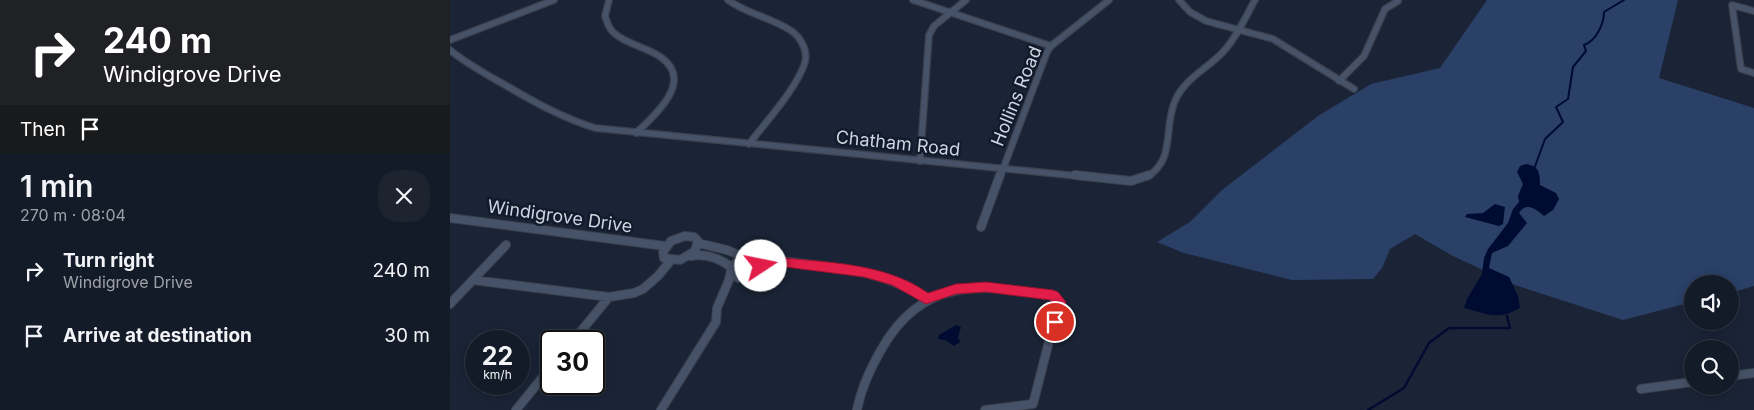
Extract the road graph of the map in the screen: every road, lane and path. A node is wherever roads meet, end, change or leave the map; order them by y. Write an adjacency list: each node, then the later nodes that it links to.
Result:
1 (554, 0): 13 (street)
2 (609, 0): 19 (street)
3 (728, 0): 20 (street)
4 (913, 0): 11 (street)
5 (966, 0): 11 (street)
6 (1109, 0): 14 (street, Hollins Road)
7 (1179, 0): 12 (street)
8 (1254, 0): 12 (street, Chatham Road)
9 (1398, 1): 17 (street)
10 (1754, 11): 16 (street)
11 (950, 12): 14 (street); 21 (street)
12 (1239, 30): 17 (street); 22 (street, Chatham Road)
13 (450, 40)
14 (1052, 46): 22 (street, Hollins Road)
15 (450, 50): 19 (street, Chatham Road)
16 (1754, 73)
17 (1340, 81): 18 (street)
18 (1354, 89)
19 (636, 133): 20 (street, Chatham Road)
20 (749, 144): 21 (street, Chatham Road)
21 (920, 161): 22 (street, Chatham Road)
22 (1003, 169): 24 (street, Hollins Road)
23 (450, 218): 27 (street, Windigrove Drive)
24 (981, 227)
25 (698, 243): 27 (street); 28 (street); 29 (street)
26 (506, 245): 36 (street)
27 (665, 246): 31 (street)
28 (688, 257): 31 (street); 34 (street)
29 (744, 257): 30 (street); 34 (street)
30 (758, 258): 32 (street); 33 (street)
31 (670, 260): 38 (street)
32 (776, 262): 33 (street); 39 (street)
33 (759, 269): 35 (street)
34 (731, 270): 35 (street); 37 (street)
35 (741, 278): 37 (street)
36 (473, 280): 38 (street); 40 (street)
37 (727, 287): 48 (street)
38 (609, 297): 41 (street)
39 (926, 299): 49 (street); 50 (street)
40 (450, 304)
41 (582, 330)
42 (1754, 373): 43 (street)
43 (1739, 375)
44 (540, 381): 47 (street)
45 (1684, 383): 46 (street)
46 (1641, 389)
47 (516, 410)
48 (661, 410)
49 (857, 410)
50 (985, 410)

